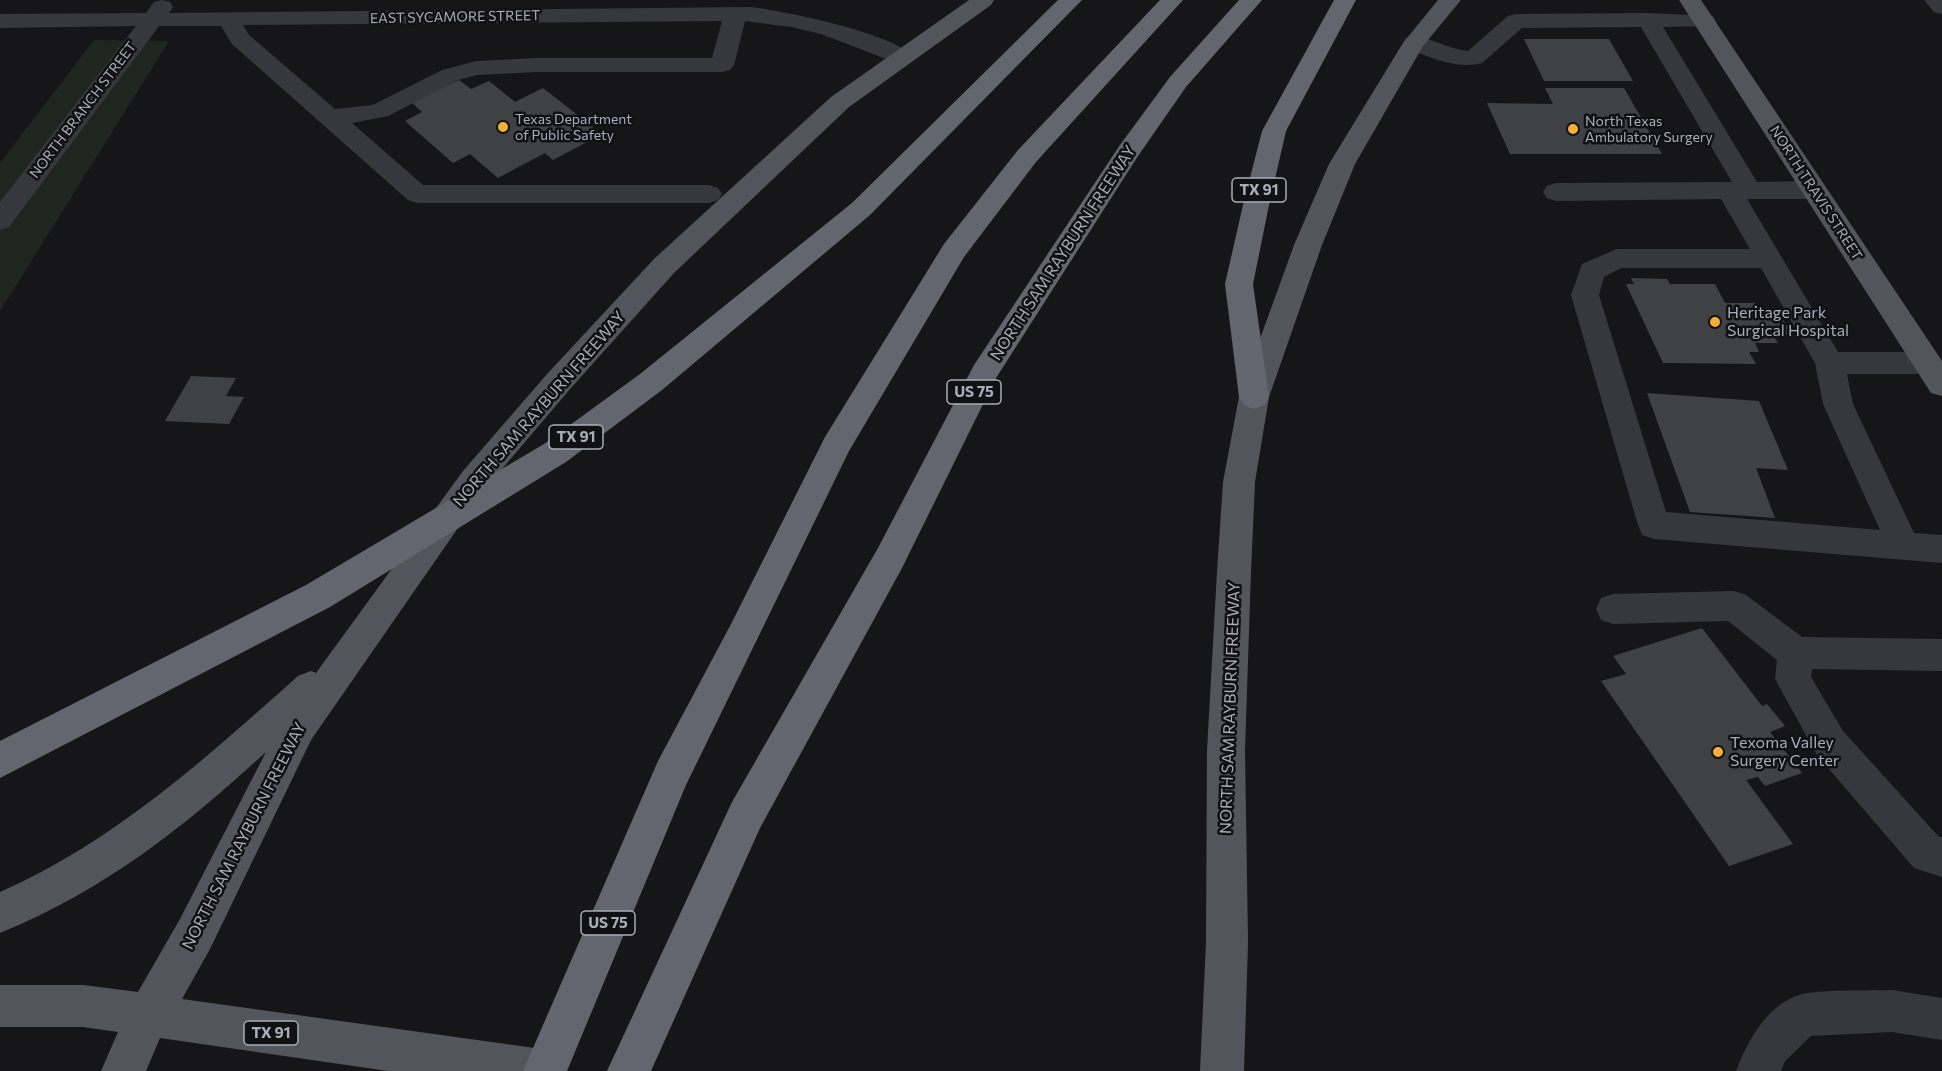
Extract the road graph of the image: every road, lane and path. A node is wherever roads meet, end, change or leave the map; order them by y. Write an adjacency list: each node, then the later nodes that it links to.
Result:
1 (167, 0): 13 (street, NORTH BRANCH STREET)
2 (983, 0): 18 (main road, NORTH SAM RAYBURN FREEWAY)
3 (1071, 0): 35 (highway, TX 91)
4 (1172, 0): 42 (highway, US 75)
5 (1251, 0): 43 (highway, NORTH SAM RAYBURN FREEWAY / US 75)
6 (1345, 0): 28 (highway, TX 91)
7 (1450, 0): 17 (main road, NORTH SAM RAYBURN FREEWAY)
8 (1935, 0): 9 (street)
9 (1942, 7)
10 (725, 10): 16 (street, EAST SYCAMORE STREET); 16 (street); 18 (street, EAST SYCAMORE STREET)
11 (1697, 11): 14 (street); 20 (main road, NORTH TRAVIS STREET)
12 (228, 19): 13 (street, EAST SYCAMORE STREET); 16 (street, EAST SYCAMORE STREET); 19 (street)
13 (152, 20): 15 (street, EAST SYCAMORE STREET); 24 (street, NORTH BRANCH STREET)
14 (1648, 20): 17 (street); 21 (street)
15 (0, 21)
16 (545, 30): 19 (street)
17 (1414, 44): 28 (main road, NORTH SAM RAYBURN FREEWAY)
18 (902, 58): 32 (main road, NORTH SAM RAYBURN FREEWAY)
19 (329, 117): 23 (street)
20 (1813, 190): 21 (street); 27 (main road, NORTH TRAVIS STREET)
21 (1740, 191): 22 (street); 25 (street)
22 (1557, 192)
23 (710, 194)
24 (0, 221)
25 (1768, 259): 26 (street); 29 (street)
26 (1830, 363): 27 (street); 29 (street)
27 (1935, 374)
28 (1254, 397): 44 (main road, NORTH SAM RAYBURN FREEWAY / TX 91)
29 (1903, 545): 30 (street)
30 (1942, 549)
31 (1613, 609): 33 (street)
32 (352, 651): 37 (main road); 39 (main road, NORTH SAM RAYBURN FREEWAY)
33 (1796, 653): 34 (street); 36 (street)
34 (1942, 655)
35 (0, 760)
36 (1942, 857)
37 (0, 913)
38 (0, 1006): 39 (main road, TX 91)
39 (149, 1016): 41 (main road, NORTH SAM RAYBURN FREEWAY); 42 (main road, TX 91)
40 (1942, 1019): 45 (street)
41 (123, 1071)
42 (543, 1071)
43 (629, 1071)
44 (1222, 1071)
45 (1758, 1071)

